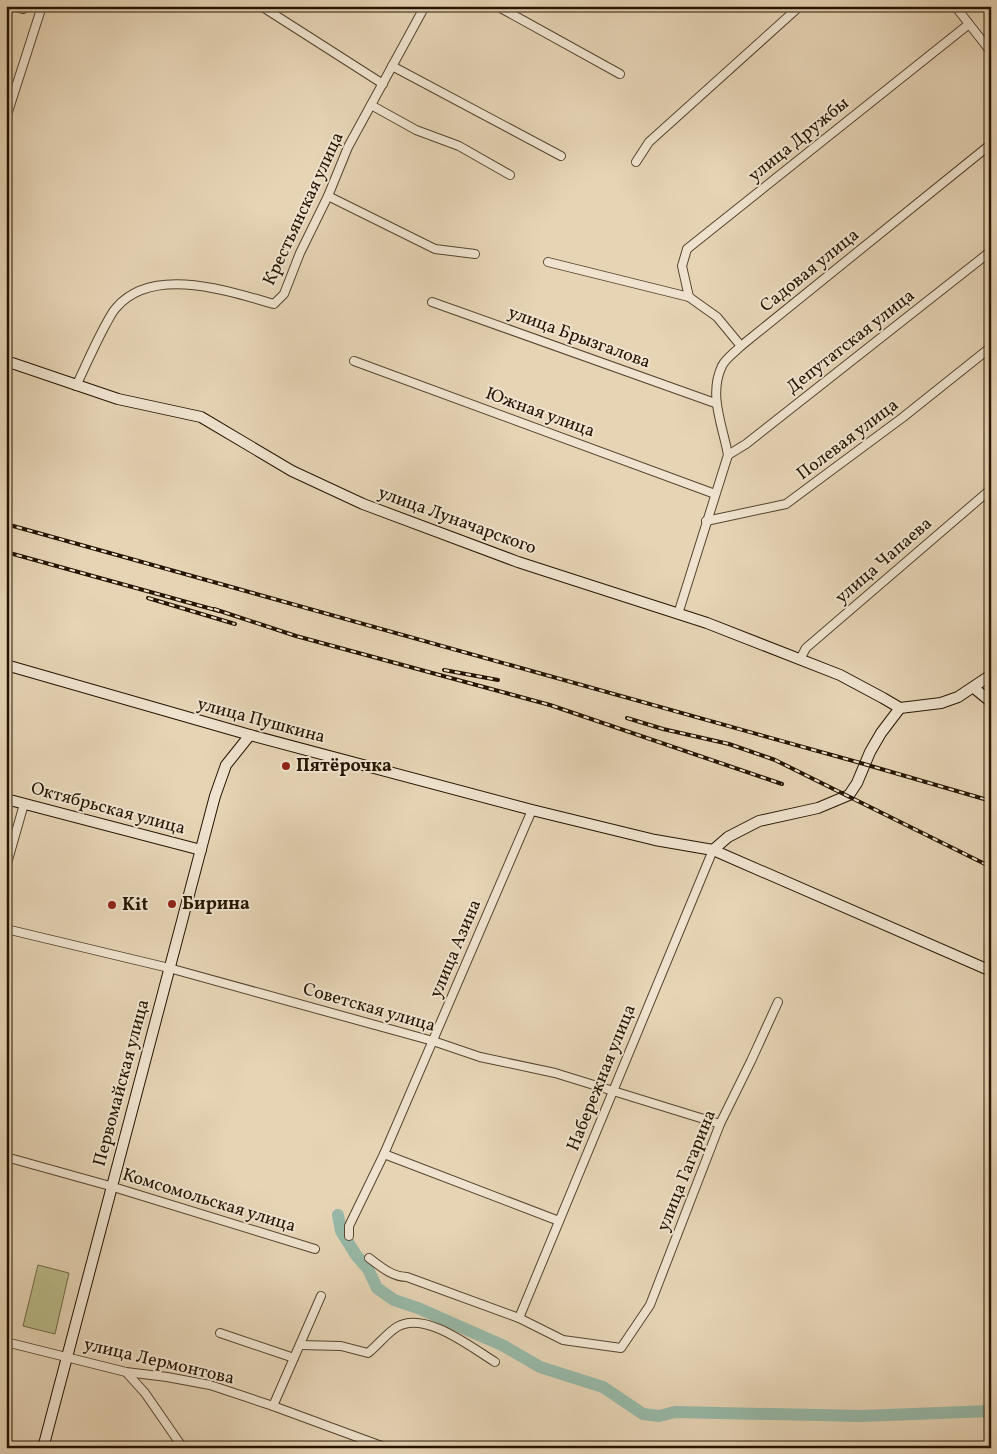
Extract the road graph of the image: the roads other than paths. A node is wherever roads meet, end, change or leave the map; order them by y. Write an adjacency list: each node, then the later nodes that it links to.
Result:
1 (13, 6): 8 (street)
2 (42, 6): 15 (street)
3 (261, 6): 13 (street)
4 (425, 6): 11 (street, Крестьянская улица)
5 (497, 6): 12 (street)
6 (800, 6): 18 (street)
7 (955, 6): 9 (street)
8 (23, 9)
9 (969, 24): 10 (street); 24 (street, улица Дружбы)
10 (991, 52)
11 (392, 66): 13 (street, Крестьянская улица); 17 (street)
12 (620, 74)
13 (383, 84): 14 (street, Крестьянская улица)
14 (371, 106): 19 (street); 20 (street, Крестьянская улица)
15 (6, 118)
16 (991, 144): 26 (street, Садовая улица)
17 (561, 156)
18 (636, 162)
19 (510, 175)
20 (328, 196): 22 (street); 30 (street, Крестьянская улица)
21 (991, 251): 32 (street, Депутатская улица)
22 (475, 254)
23 (548, 262): 24 (street)
24 (690, 297): 26 (street)
25 (432, 302): 31 (street, улица Брызгалова)
26 (741, 346): 31 (street, Садовая улица)
27 (991, 347): 35 (street, Полевая улица)
28 (6, 362): 30 (street, улица Луначарского)
29 (354, 362): 34 (street, Южная улица)
30 (76, 386): 36 (street, улица Луначарского)
31 (715, 403): 32 (street, Садовая улица)
32 (728, 455): 34 (street)
33 (991, 489): 37 (street, улица Чапаева)
34 (715, 494): 35 (street)
35 (706, 521): 36 (street)
36 (678, 614): 37 (street, улица Луначарского)
37 (800, 659): 42 (street, улица Луначарского)
38 (6, 665): 43 (street, улица Пушкина)
39 (991, 675): 40 (street)
40 (974, 688): 41 (street); 42 (street)
41 (991, 702)
42 (900, 708): 48 (street)
43 (250, 735): 46 (street, улица Пушкина); 47 (street, Первомайская улица)
44 (6, 799): 45 (street, Октябрьская улица)
45 (24, 804): 47 (street, Октябрьская улица); 49 (street)
46 (532, 810): 48 (street, улица Пушкина); 54 (street, улица Азина)
47 (201, 850): 51 (street, Первомайская улица)
48 (713, 850): 52 (street, улица Пушкина); 55 (street, Набережная улица)
49 (6, 867)
50 (6, 929): 51 (street, Советская улица)
51 (169, 968): 54 (street, Советская улица); 59 (street, Первомайская улица)
52 (991, 971)
53 (778, 1002): 56 (street, улица Гагарина)
54 (433, 1041): 55 (street, Советская улица); 57 (street, улица Азина)
55 (614, 1090): 56 (street, Советская улица); 60 (street, Набережная улица)
56 (720, 1124): 65 (street, улица Гагарина)
57 (384, 1154): 60 (street); 61 (street, улица Азина)
58 (6, 1158): 59 (street, Комсомольская улица)
59 (110, 1186): 62 (street, Комсомольская улица); 69 (street, Первомайская улица)
60 (559, 1221): 65 (street, Набережная улица)
61 (349, 1236)
62 (315, 1249)
63 (369, 1258): 65 (street)
64 (320, 1296): 68 (street)
65 (518, 1318)
66 (220, 1333): 70 (street)
67 (6, 1342): 69 (street, улица Лермонтова)
68 (300, 1345): 70 (street); 71 (street)
69 (66, 1356): 72 (street, улица Лермонтова); 74 (street, Первомайская улица)
70 (294, 1358): 73 (street)
71 (495, 1362)
72 (126, 1372): 73 (street, улица Лермонтова); 75 (street)
73 (273, 1406): 76 (street, улица Лермонтова)
74 (43, 1448)
75 (183, 1448)
76 (387, 1448)

